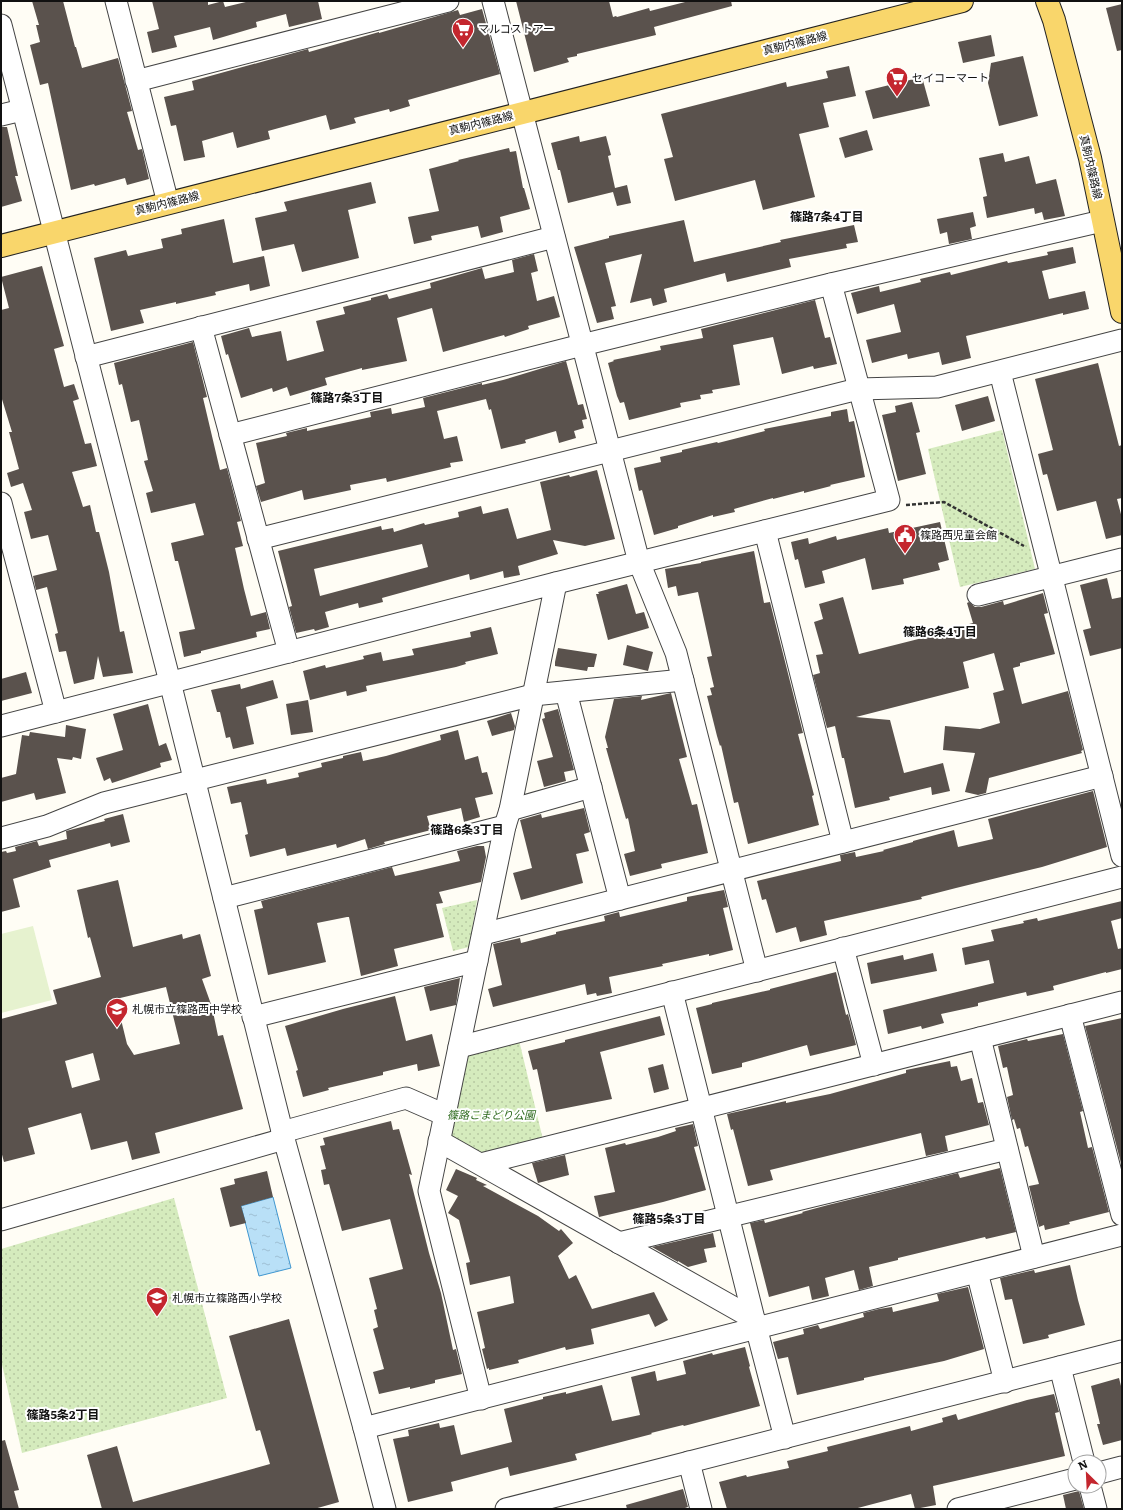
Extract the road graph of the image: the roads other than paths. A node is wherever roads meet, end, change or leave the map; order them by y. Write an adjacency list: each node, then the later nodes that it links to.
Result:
1 (116, 1): 7 (street)
2 (448, 1): 7 (street)
3 (493, 1): 9 (street)
4 (962, 1): 9 (main road, 真駒内篠路線)
5 (1047, 1): 12 (main road, 真駒内篠路線)
6 (1, 25): 8 (street)
7 (136, 81): 11 (street)
8 (22, 110): 10 (street); 13 (street)
9 (521, 113): 11 (main road, 真駒内篠路線); 14 (street)
10 (1, 115)
11 (168, 203): 13 (main road, 真駒内篠路線)
12 (1102, 220): 16 (street); 17 (main road, 真駒内篠路線)
13 (54, 232): 15 (main road, 真駒内篠路線); 21 (street)
14 (554, 238): 18 (street); 20 (street)
15 (1, 246)
16 (831, 284): 20 (street); 23 (street)
17 (1122, 312)
18 (201, 327): 21 (street); 24 (street)
19 (1122, 340): 22 (street)
20 (582, 345): 24 (street); 25 (street)
21 (86, 356): 36 (street)
22 (1000, 372): 23 (street); 31 (street)
23 (858, 389): 25 (street); 27 (street)
24 (230, 435): 28 (street)
25 (610, 452): 28 (street); 30 (street)
26 (1, 503): 39 (street)
27 (765, 531): 30 (street); 46 (street)
28 (258, 539): 34 (street)
29 (1122, 559): 31 (street)
30 (639, 562): 32 (street); 35 (street)
31 (1052, 577): 33 (street); 41 (street)
32 (556, 583): 34 (street); 38 (street)
33 (978, 595)
34 (289, 652): 36 (street)
35 (683, 680): 37 (street); 48 (street)
36 (170, 682): 39 (street); 42 (street)
37 (566, 692): 38 (street); 43 (street)
38 (533, 695): 42 (street); 44 (street)
39 (56, 712): 40 (street)
40 (1, 726)
41 (1102, 776): 46 (street); 47 (street)
42 (194, 780): 45 (street); 50 (street)
43 (591, 787): 44 (street); 51 (street)
44 (508, 818): 50 (street); 52 (street)
45 (1, 838)
46 (843, 842): 48 (street)
47 (1122, 856)
48 (731, 871): 51 (street); 55 (street)
49 (1122, 877): 53 (street)
50 (224, 898): 59 (street)
51 (620, 899): 52 (street)
52 (483, 934): 54 (street)
53 (843, 948): 55 (street); 62 (street)
54 (477, 962): 59 (street); 61 (street)
55 (757, 971): 56 (street)
56 (672, 992): 61 (street); 63 (street)
57 (1122, 1002): 58 (street)
58 (1070, 1015): 60 (street); 69 (street)
59 (253, 1017): 65 (street)
60 (980, 1038): 62 (street); 67 (street)
61 (459, 1047): 64 (street)
62 (874, 1065): 63 (street)
63 (701, 1108): 68 (street); 70 (street)
64 (445, 1115): 65 (street); 66 (street)
65 (283, 1136): 71 (street); 81 (street)
66 (439, 1141): 68 (street); 80 (street)
67 (1007, 1149): 70 (street); 74 (street)
68 (481, 1164): 73 (street)
69 (1122, 1215)
70 (728, 1216): 73 (street); 76 (street)
71 (1, 1220)
72 (1122, 1235): 74 (street)
73 (619, 1243): 76 (street)
74 (1034, 1257): 75 (street)
75 (977, 1272): 76 (street); 79 (street)
76 (755, 1324): 80 (street); 82 (street)
77 (1122, 1351): 78 (street)
78 (1060, 1367): 79 (street); 83 (street)
79 (1005, 1382): 82 (street)
80 (481, 1398): 81 (street)
81 (364, 1428): 90 (street)
82 (785, 1438): 84 (street)
83 (1082, 1454)
84 (689, 1462): 91 (street); 92 (street)
85 (1122, 1467): 86 (street)
86 (1107, 1471)
87 (1067, 1482): 89 (street)
88 (1092, 1494): 94 (street)
89 (1004, 1503): 93 (street)
90 (385, 1509)
91 (506, 1509)
92 (701, 1509)
93 (958, 1509)
94 (1096, 1509)

